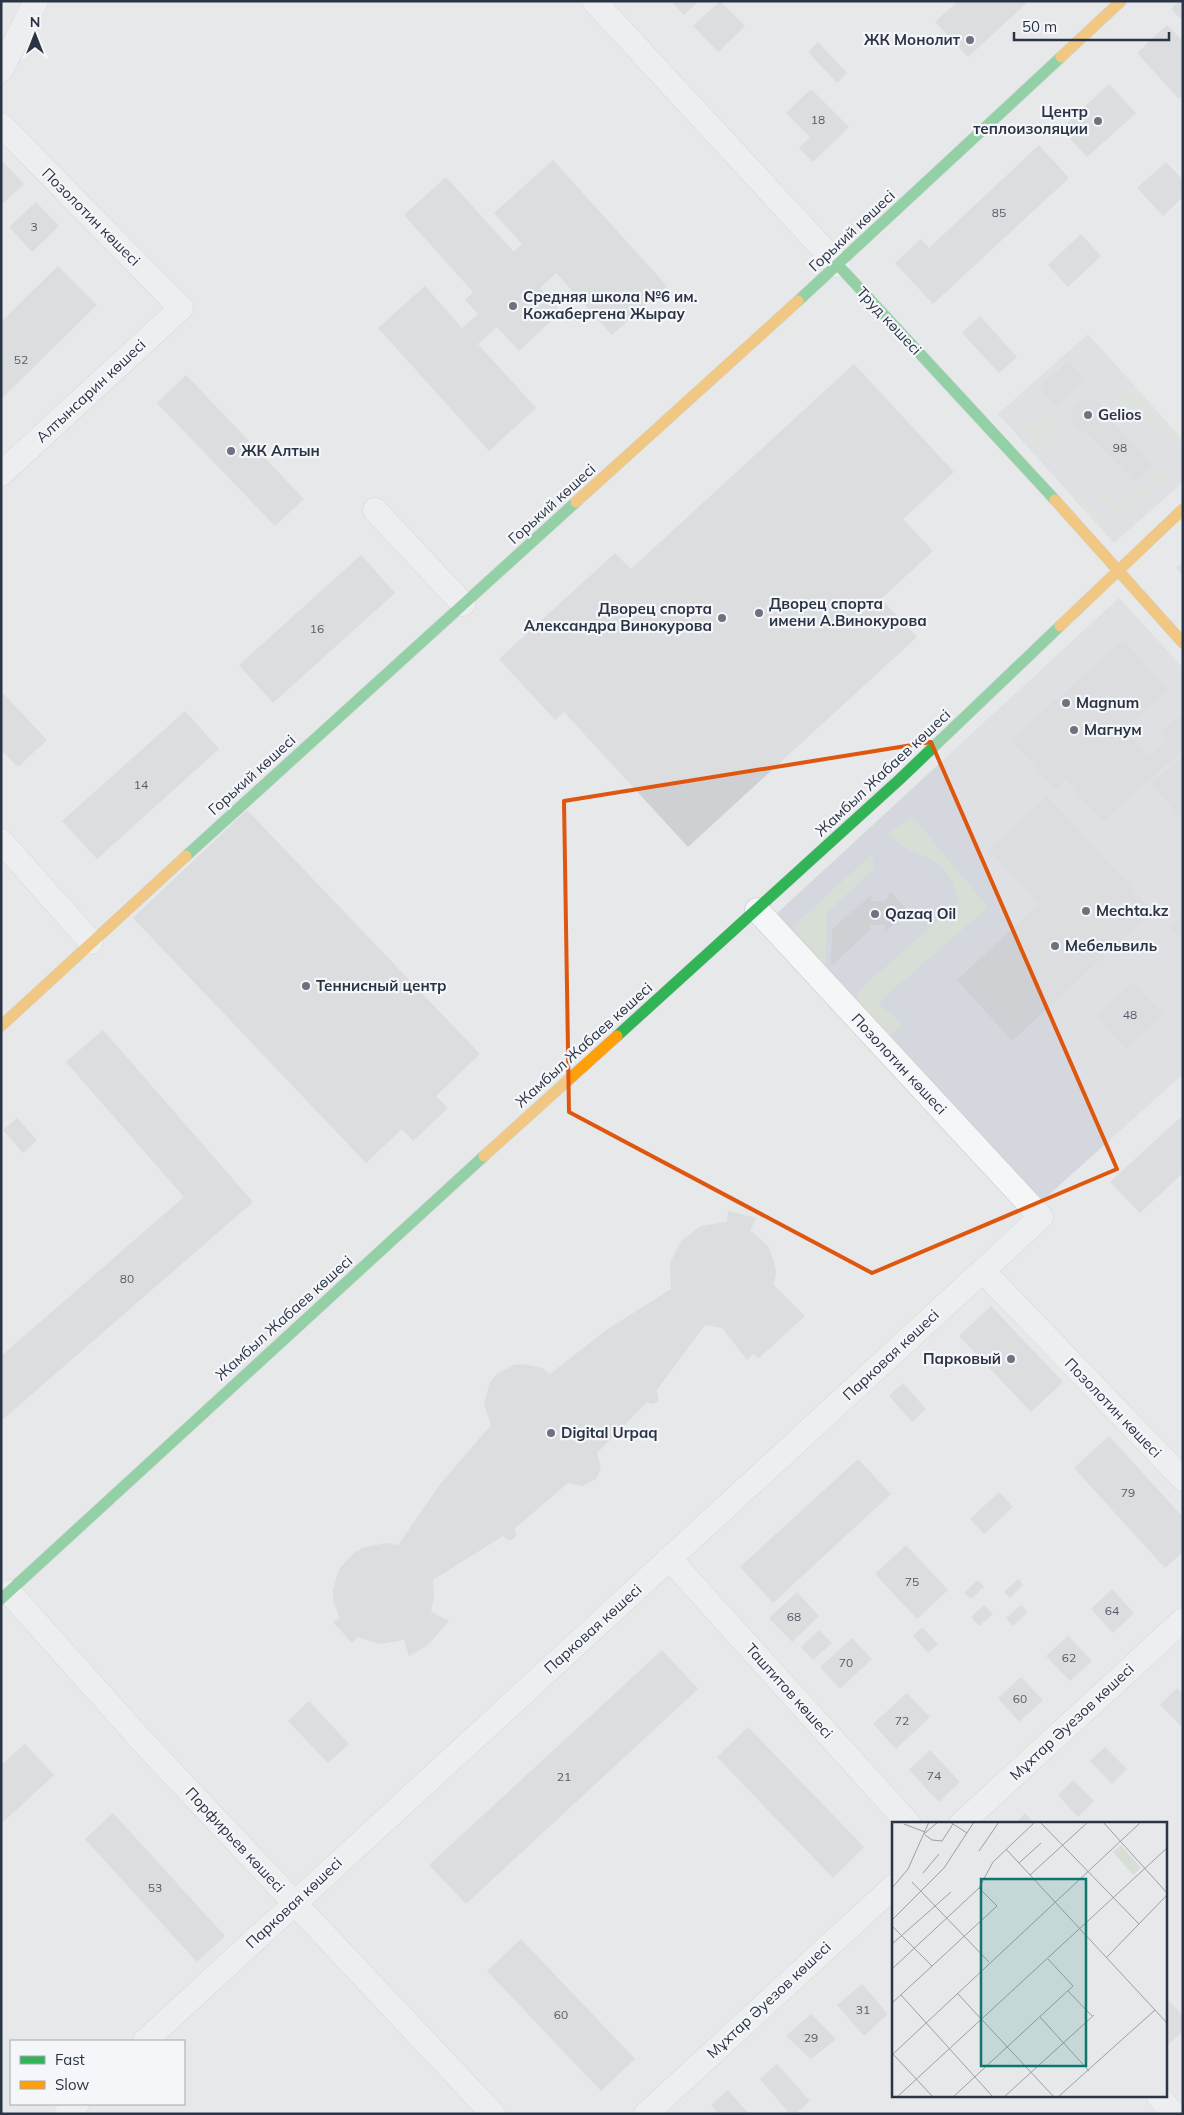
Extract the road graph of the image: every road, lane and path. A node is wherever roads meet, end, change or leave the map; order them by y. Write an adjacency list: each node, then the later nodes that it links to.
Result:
1 (36, 1): 4 (street)
2 (594, 1): 6 (street, Труд көшесі)
3 (1121, 1): 6 (street, Горький көшесі)
4 (1, 70)
5 (1, 125): 7 (street, Позолотин көшесі)
6 (838, 265): 11 (street, Труд көшесі); 12 (street, Горький көшесі)
7 (181, 308): 8 (street, Алтынсарин көшесі)
8 (1, 474)
9 (1183, 509): 11 (street, Жамбыл Жабаев көшесі)
10 (375, 510): 12 (street)
11 (1118, 573): 13 (street, Труд көшесі); 15 (street, Жамбыл Жабаев көшесі)
12 (463, 604): 16 (street, Горький көшесі)
13 (1183, 643)
14 (1, 841): 16 (street)
15 (757, 910): 18 (street, Позолотин көшесі); 22 (street, Жамбыл Жабаев көшесі)
16 (92, 942): 17 (street, Горький көшесі)
17 (1, 1026)
18 (1041, 1217): 19 (street, Парковая көшесі)
19 (983, 1271): 20 (street, Позолотин көшесі); 21 (street, Парковая көшесі)
20 (1183, 1480)
21 (669, 1558): 24 (street, Таштитов көшесі); 27 (street, Парковая көшесі)
22 (4, 1591): 27 (street, Порфирьев көшесі)
23 (1183, 1620): 25 (street, Мұхтар Әуезов көшесі)
24 (907, 1822)
25 (963, 1822)
26 (892, 1887): 33 (street, Мұхтар Әуезов көшесі)
27 (293, 1902): 28 (street, Парковая көшесі); 32 (street, Порфирьев көшесі)
28 (146, 2040)
29 (1160, 2098): 34 (street)
30 (76, 2105): 31 (street)
31 (66, 2114)
32 (493, 2114)
33 (646, 2114)
34 (1174, 2114)

